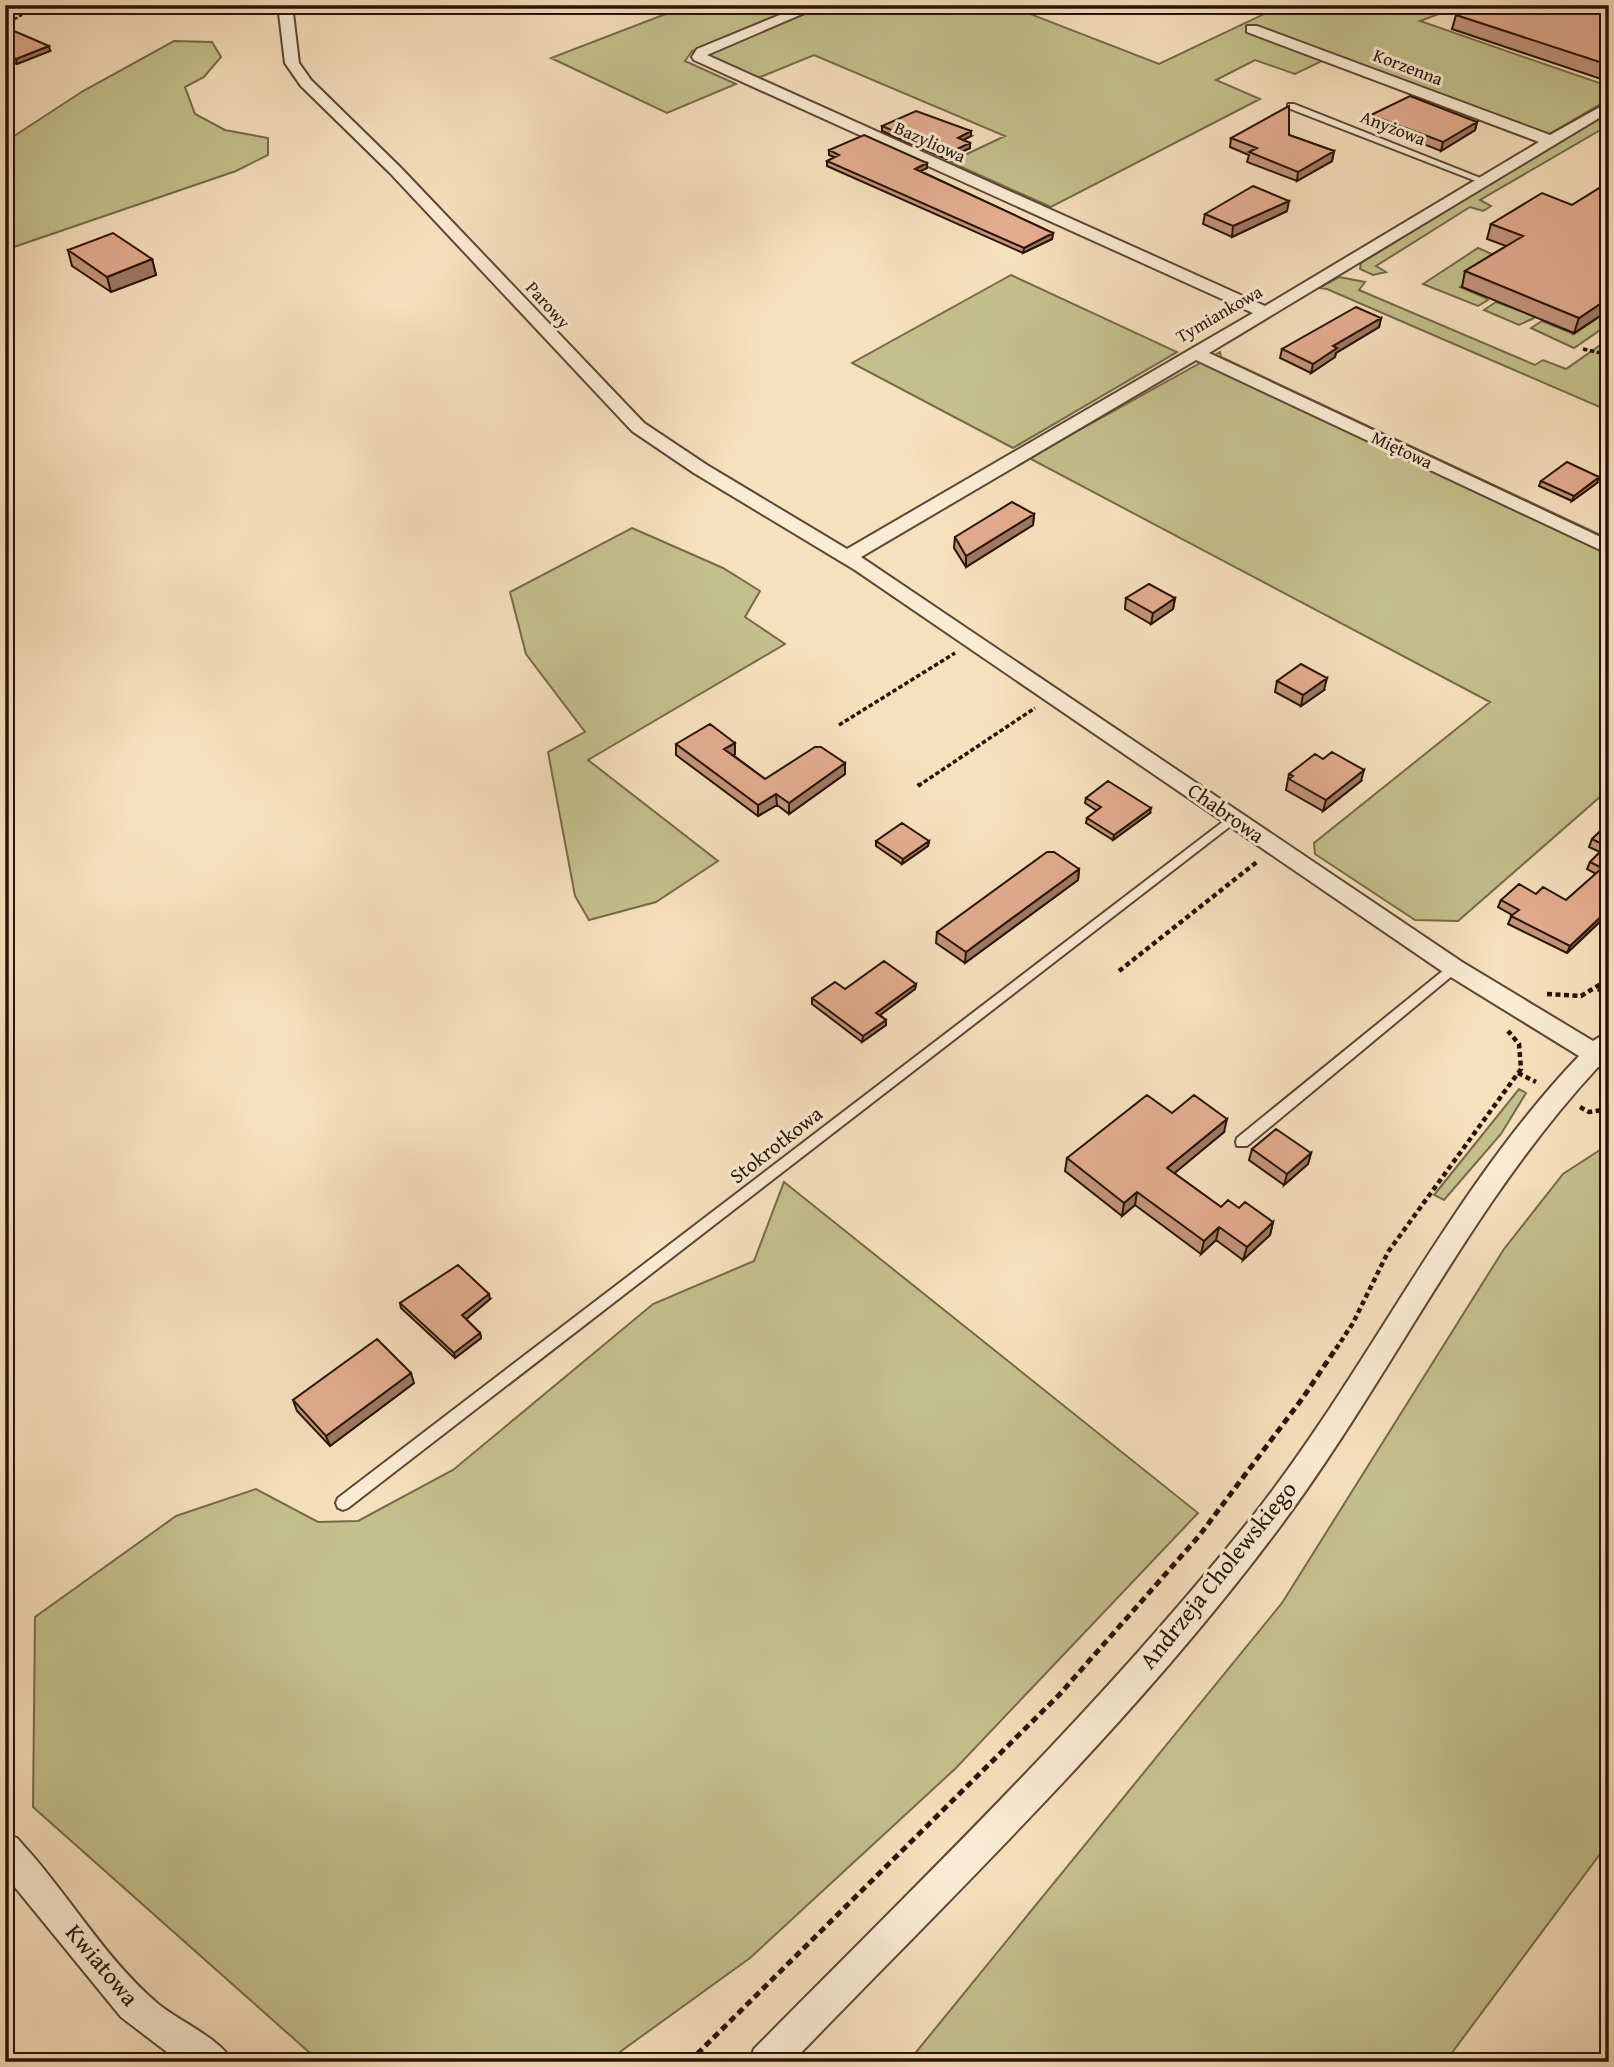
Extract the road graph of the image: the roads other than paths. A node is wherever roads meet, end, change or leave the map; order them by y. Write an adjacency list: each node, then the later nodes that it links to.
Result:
1 (816, 5): 8 (street, Bazyliowa)
2 (284, 11): 11 (street, Parowy)
3 (1252, 29): 6 (street, Korzenna)
4 (1291, 106): 7 (lane, Anyżowa)
5 (1609, 106): 6 (street, Tymiankowa)
6 (1551, 141): 7 (street, Tymiankowa)
7 (1484, 181): 8 (street, Tymiankowa)
8 (1265, 313): 9 (street, Tymiankowa)
9 (1195, 353): 10 (street, Miętowa); 11 (street, Tymiankowa)
10 (1609, 548)
11 (849, 556): 12 (street, Chabrowa)
12 (1233, 818): 13 (street, Chabrowa); 16 (lane, Stokrotkowa)
13 (1454, 968): 14 (street, Chabrowa); 15 (lane)
14 (1604, 1052): 19 (street, Andrzeja Cholewskiego)
15 (1242, 1142)
16 (343, 1503)
17 (5, 1850): 18 (street, Kwiatowa)
18 (214, 2062)
19 (767, 2062)

